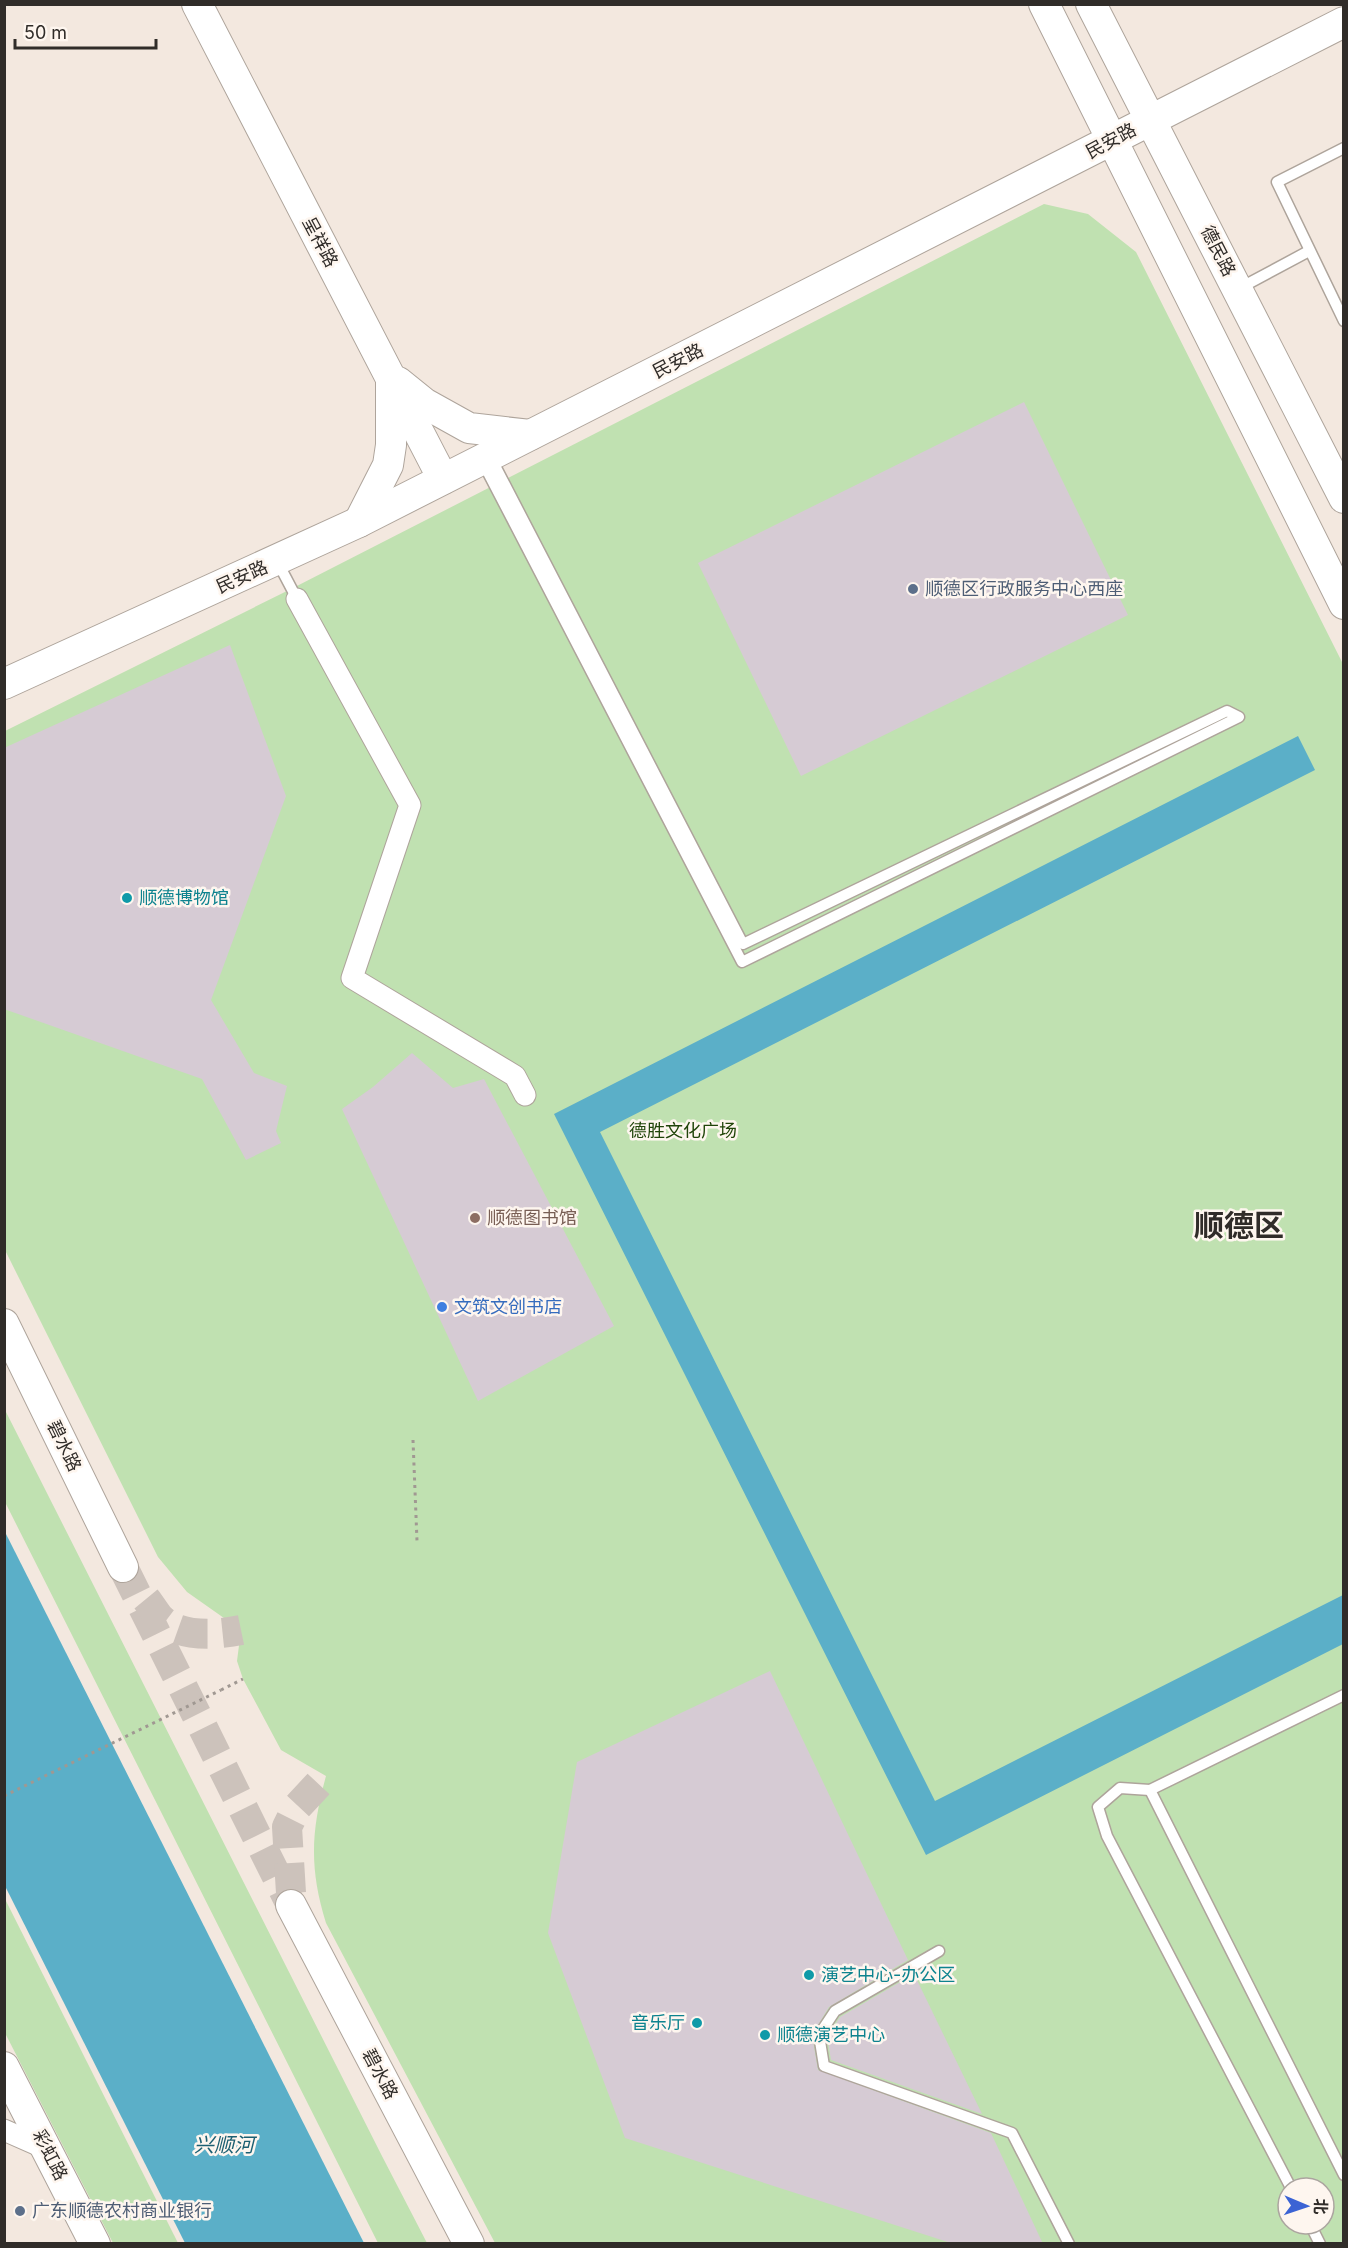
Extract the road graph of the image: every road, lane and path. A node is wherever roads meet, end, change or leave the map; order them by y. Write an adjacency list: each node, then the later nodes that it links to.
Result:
1 (196, 4): 11 (street, 呈祥路)
2 (1044, 4): 6 (street)
3 (1091, 4): 5 (street, 德民路)
4 (1344, 22): 5 (street, 民安路)
5 (1152, 119): 6 (street, 民安路); 9 (street, 德民路)
6 (1113, 140): 12 (street, 民安路); 19 (street)
7 (1344, 148): 8 (lane)
8 (1309, 251): 9 (lane); 10 (lane)
9 (1238, 289): 15 (street, 德民路)
10 (1344, 321)
11 (391, 376): 12 (street); 14 (street, 呈祥路); 16 (street)
12 (530, 435): 13 (street, 民安路)
13 (486, 458): 13 (lane); 14 (street, 民安路)
14 (443, 480): 16 (street, 民安路)
15 (1344, 498)
16 (359, 522): 17 (street, 民安路)
17 (277, 561): 18 (lane); 20 (street, 民安路)
18 (297, 600): 21 (street)
19 (1344, 604)
20 (4, 684)
21 (525, 1095)
22 (4, 1324): 25 (street, 碧水路)
23 (413, 1440): 24 (path)
24 (417, 1541)
25 (123, 1567)
26 (243, 1679): 29 (path, bridge)
27 (1344, 1695): 28 (lane)
28 (1150, 1790): 35 (lane); 36 (lane)
29 (4, 1796)
30 (291, 1905): 38 (street, 碧水路)
31 (939, 1951): 39 (lane)
32 (4, 2067): 34 (street, 彩虹路)
33 (4, 2130): 34 (street)
34 (47, 2149): 37 (street, 彩虹路)
35 (1344, 2175)
36 (1285, 2176)
37 (95, 2244)
38 (469, 2244)
39 (1069, 2244)

